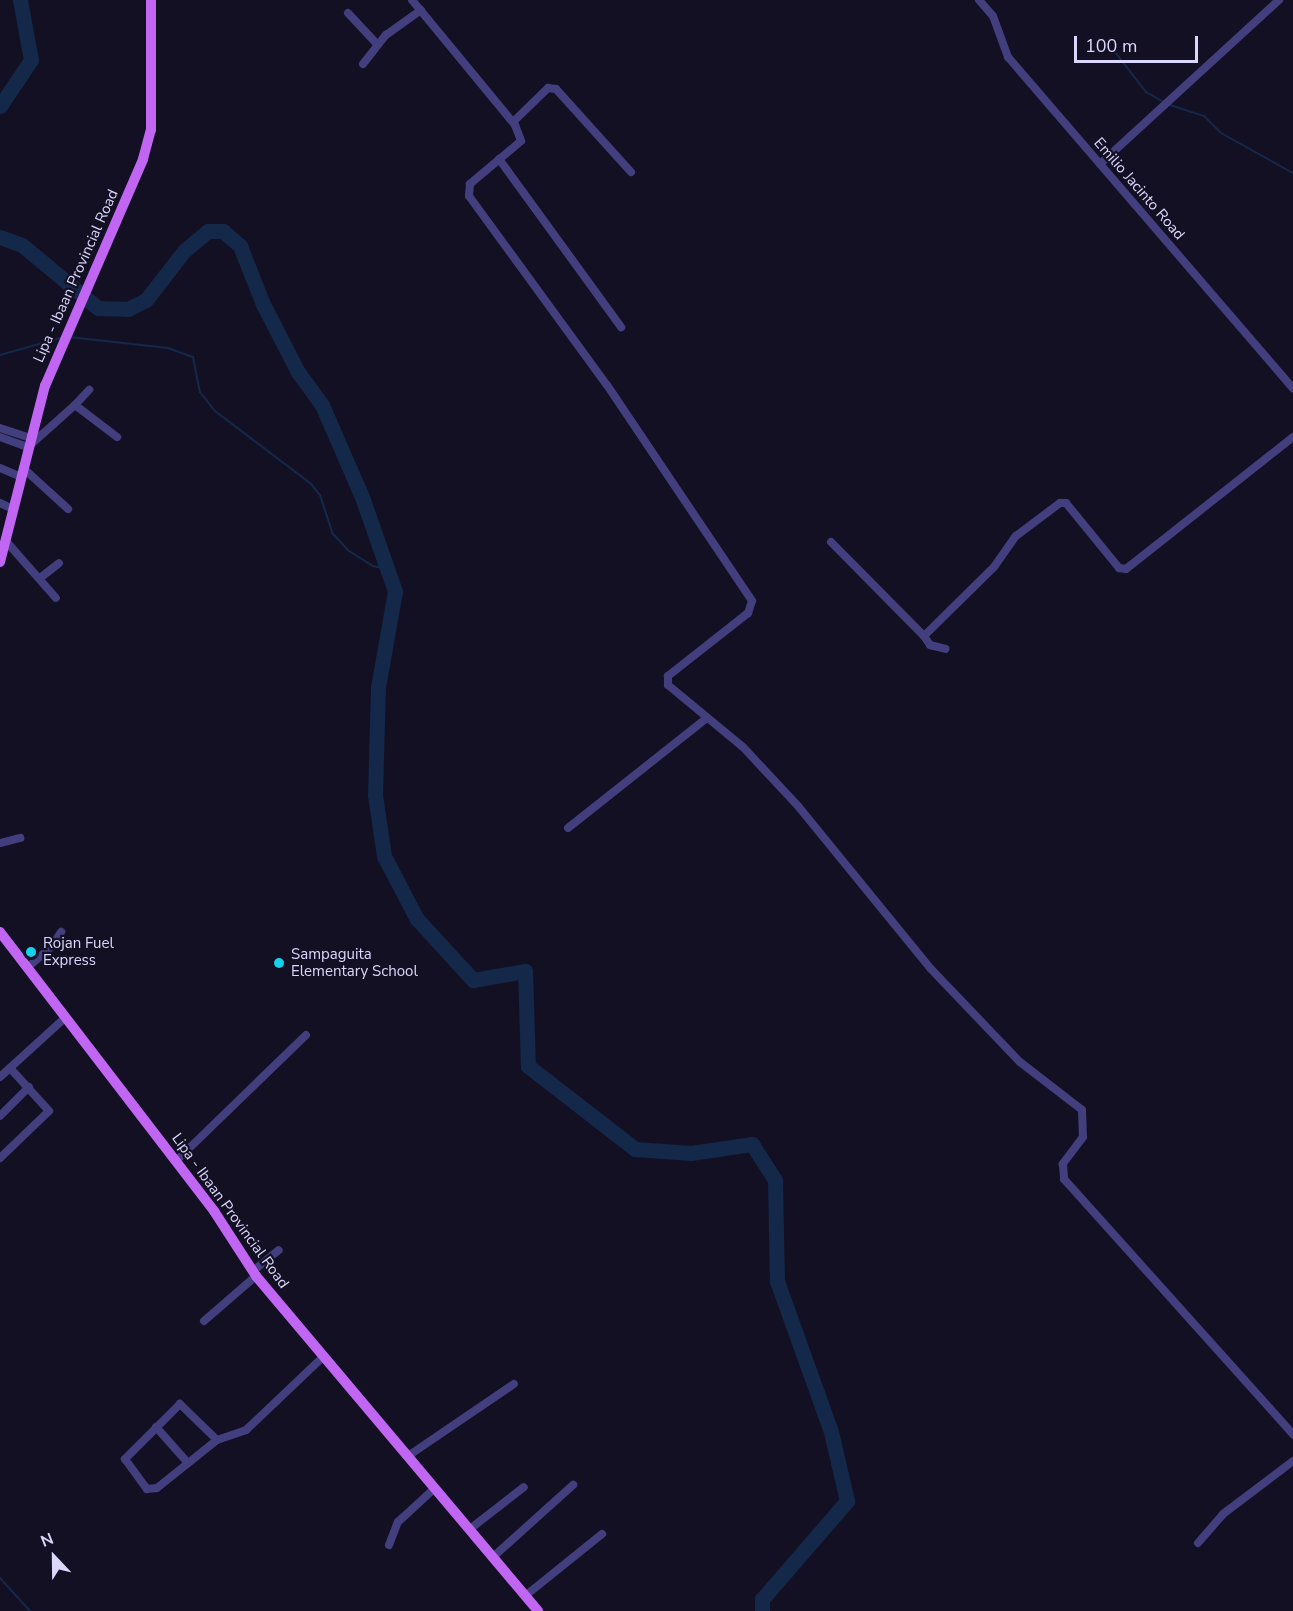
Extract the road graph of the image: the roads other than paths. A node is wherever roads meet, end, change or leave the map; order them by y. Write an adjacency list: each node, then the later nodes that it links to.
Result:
1 (151, 0): 21 (main road, Lipa - Ibaan Provincial Road)
2 (412, 0): 5 (street)
3 (979, 0): 11 (street, Emilio Jacinto Road)
4 (1279, 0): 11 (street)
5 (421, 10): 7 (street); 9 (street)
6 (348, 13): 7 (street)
7 (377, 44): 8 (street)
8 (363, 64)
9 (513, 122): 10 (street); 12 (street)
10 (499, 159): 13 (street); 35 (street)
11 (1100, 164): 14 (street, Emilio Jacinto Road)
12 (631, 172)
13 (621, 327)
14 (1293, 388)
15 (89, 390): 16 (street)
16 (75, 405): 19 (street); 21 (street)
17 (0, 428): 21 (street)
18 (0, 437): 21 (street)
19 (117, 437)
20 (1293, 437): 33 (street)
21 (30, 442): 23 (main road, Lipa - Ibaan Provincial Road)
22 (0, 468): 23 (street)
23 (22, 473): 25 (main road, Lipa - Ibaan Provincial Road); 26 (street)
24 (0, 503): 25 (street)
25 (13, 509): 28 (main road, Lipa - Ibaan Provincial Road)
26 (69, 509)
27 (831, 542): 33 (street)
28 (3, 545): 29 (main road, Lipa - Ibaan Provincial Road); 31 (street)
29 (0, 562)
30 (59, 563): 31 (street)
31 (40, 578): 32 (street)
32 (56, 598)
33 (924, 636): 34 (street)
34 (946, 649)
35 (707, 718): 36 (street); 56 (street)
36 (568, 828)
37 (20, 838): 38 (street)
38 (0, 843)
39 (0, 932): 41 (main road, Lipa - Ibaan Provincial Road)
40 (60, 932): 41 (street)
41 (27, 968): 42 (main road, Lipa - Ibaan Provincial Road)
42 (66, 1017): 44 (street); 49 (main road, Lipa - Ibaan Provincial Road)
43 (306, 1035): 49 (street)
44 (10, 1068): 45 (street); 46 (street)
45 (0, 1077)
46 (29, 1087): 47 (street); 48 (street)
47 (0, 1116)
48 (0, 1158)
49 (176, 1161): 51 (main road, Lipa - Ibaan Provincial Road)
50 (279, 1250): 51 (street)
51 (255, 1274): 52 (street); 53 (main road, Lipa - Ibaan Provincial Road)
52 (204, 1321)
53 (324, 1356): 57 (street); 58 (main road, Lipa - Ibaan Provincial Road)
54 (514, 1384): 58 (street)
55 (156, 1427): 57 (street); 60 (street); 60 (street)
56 (1293, 1434)
57 (217, 1440): 60 (street)
58 (408, 1455): 63 (main road, Lipa - Ibaan Provincial Road)
59 (1293, 1461): 66 (street)
60 (188, 1463)
61 (573, 1485): 68 (street)
62 (524, 1487): 64 (street)
63 (435, 1488): 64 (main road, Lipa - Ibaan Provincial Road); 67 (street)
64 (470, 1529): 68 (main road, Lipa - Ibaan Provincial Road)
65 (602, 1534): 69 (street)
66 (1198, 1543)
67 (389, 1545)
68 (493, 1557): 69 (main road, Lipa - Ibaan Provincial Road)
69 (525, 1596): 70 (main road, Lipa - Ibaan Provincial Road)
70 (538, 1611)

